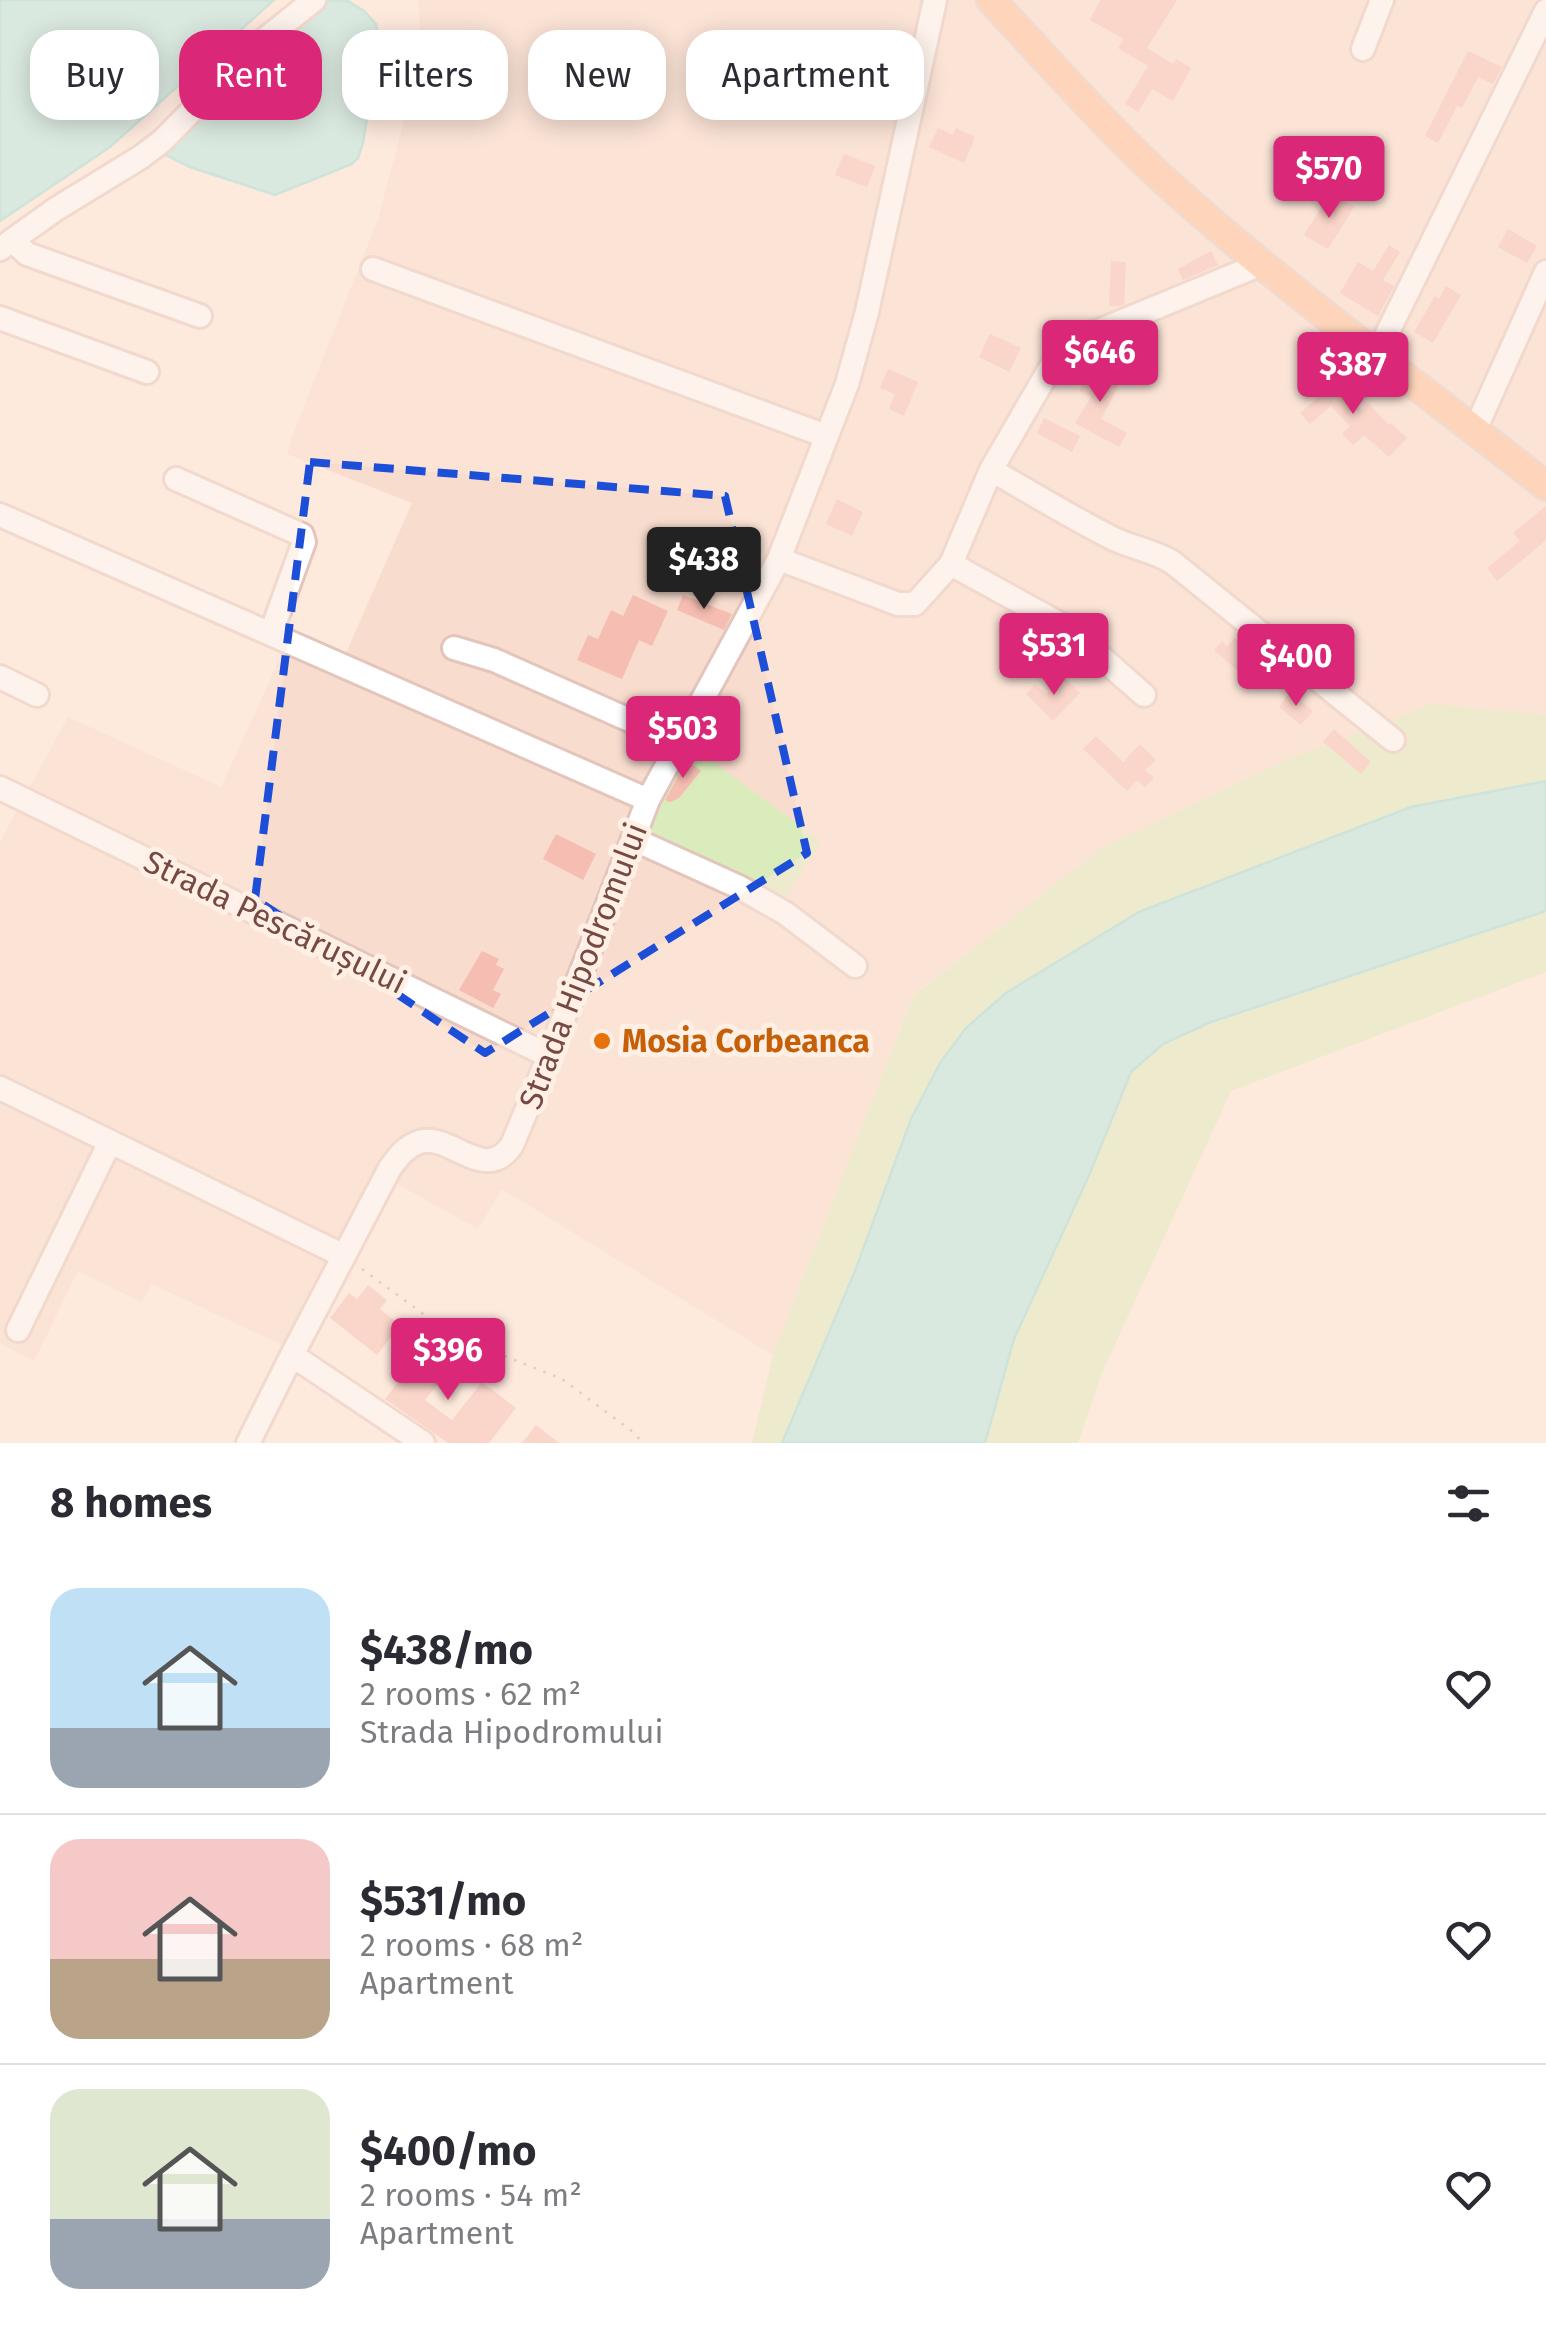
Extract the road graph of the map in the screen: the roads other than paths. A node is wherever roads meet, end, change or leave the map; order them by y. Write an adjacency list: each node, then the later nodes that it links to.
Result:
1 (314, 0): 7 (street)
2 (936, 0): 16 (street, Strada Hipodromului)
3 (992, 0): 8 (main road)
4 (1382, 0): 6 (street)
5 (1546, 11): 13 (street)
6 (1363, 49)
7 (6, 244): 11 (street)
8 (1261, 264): 13 (main road); 17 (street)
9 (374, 269): 16 (street)
10 (1546, 272): 15 (street)
11 (200, 316)
12 (0, 318): 14 (street)
13 (1377, 354): 15 (main road)
14 (147, 372)
15 (1475, 430): 19 (main road)
16 (826, 436): 21 (street, Strada Hipodromului)
17 (991, 470): 22 (street); 28 (street)
18 (176, 479): 23 (street)
19 (1546, 486)
20 (0, 515): 23 (street)
21 (779, 559): 22 (street); 29 (street, Strada Hipodromului)
22 (951, 564): 27 (street)
23 (272, 633): 31 (street)
24 (454, 648): 29 (street)
25 (0, 678): 26 (street)
26 (37, 694)
27 (1144, 695)
28 (1394, 740)
29 (679, 742): 31 (street, Strada Hipodromului)
30 (0, 788): 34 (street, Strada Pescărușului)
31 (648, 800): 32 (street, Strada Hipodromului)
32 (633, 839): 33 (street); 34 (street, Strada Hipodromului)
33 (855, 966)
34 (549, 1056): 37 (street, Strada Hipodromului)
35 (0, 1088): 36 (street)
36 (110, 1142): 37 (street); 38 (street)
37 (344, 1256): 39 (street)
38 (18, 1330)
39 (292, 1354): 40 (street); 41 (street)
40 (248, 1443)
41 (422, 1443)

